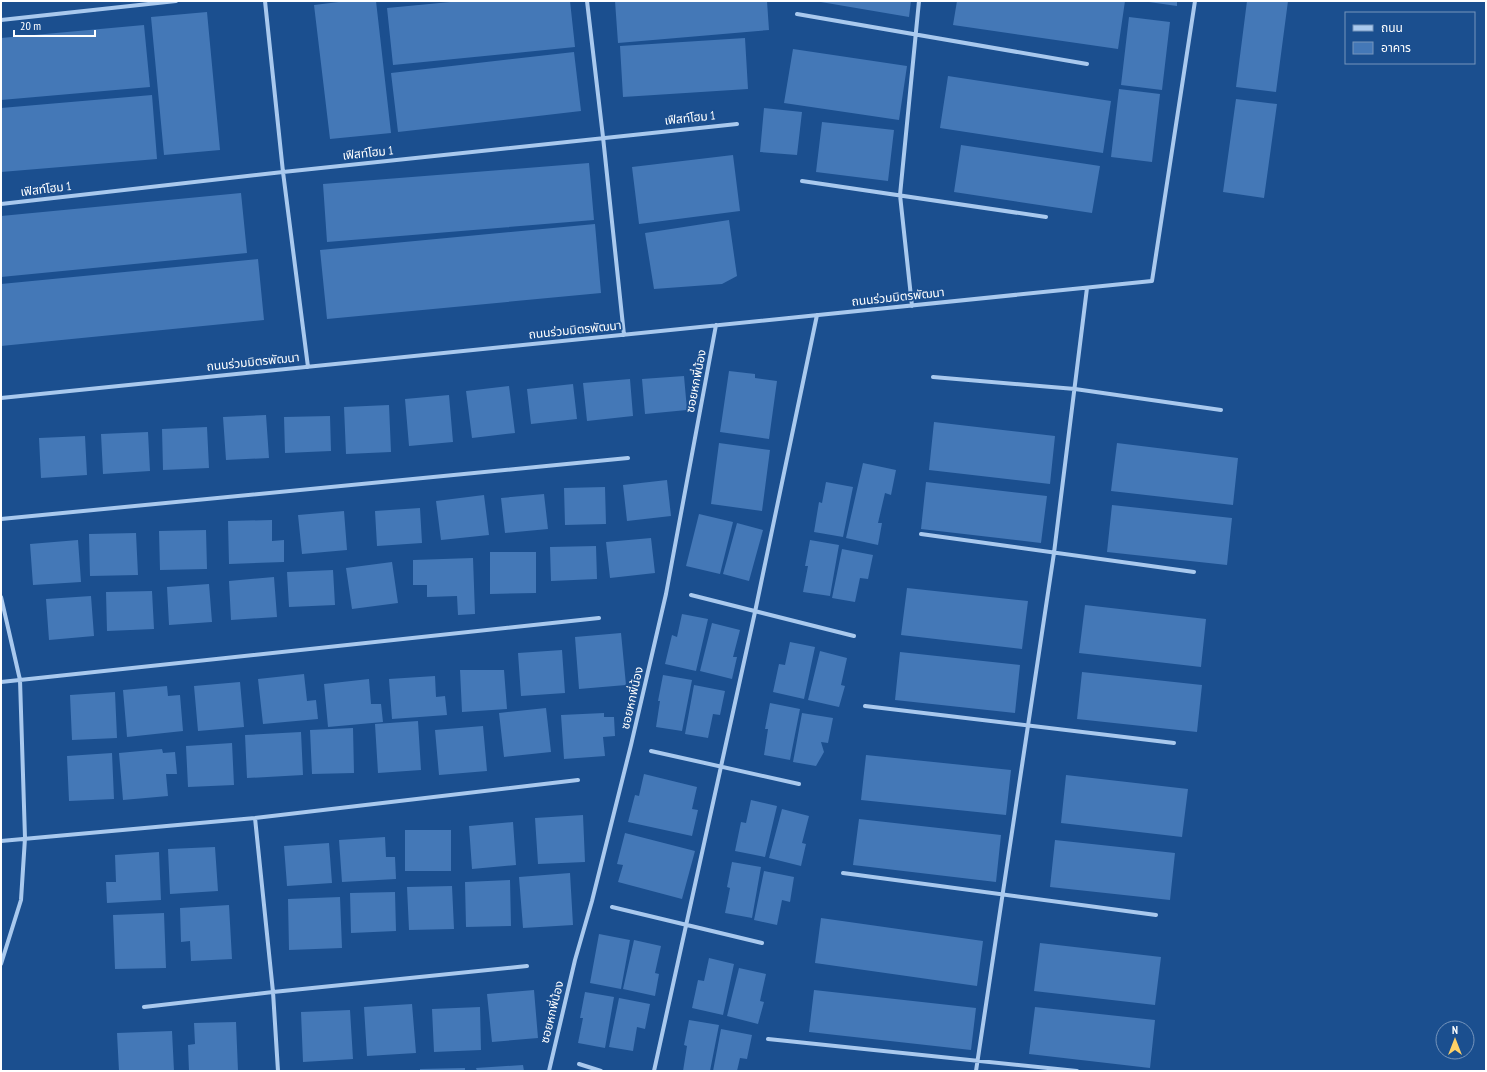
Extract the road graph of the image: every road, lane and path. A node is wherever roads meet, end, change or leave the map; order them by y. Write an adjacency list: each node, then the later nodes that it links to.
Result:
1 (176, 1): 7 (street)
2 (265, 1): 12 (street)
3 (587, 1): 11 (street)
4 (919, 1): 8 (street)
5 (1195, 1): 17 (street, ถนนร่วมมิตรพัฒนา)
6 (797, 14): 8 (street)
7 (1, 20)
8 (915, 34): 9 (street); 14 (street)
9 (1087, 64)
10 (737, 124): 11 (street, เฟิสท์โฮม 1)
11 (603, 137): 12 (street, เฟิสท์โฮม 1); 21 (street)
12 (283, 172): 15 (street, เฟิสท์โฮม 1); 22 (street)
13 (802, 181): 14 (street)
14 (900, 195): 16 (street); 18 (street)
15 (1, 204)
16 (1046, 217)
17 (1087, 288): 18 (street, ถนนร่วมมิตรพัฒนา); 24 (street)
18 (912, 306): 19 (street, ถนนร่วมมิตรพัฒนา)
19 (817, 316): 20 (street, ถนนร่วมมิตรพัฒนา); 34 (street)
20 (716, 325): 21 (street, ถนนร่วมมิตรพัฒนา); 63 (street, ซอยหกพี่น้อง)
21 (624, 335): 22 (street, ถนนร่วมมิตรพัฒนา)
22 (308, 367): 25 (street, ถนนร่วมมิตรพัฒนา)
23 (933, 377): 24 (street)
24 (1075, 389): 26 (street); 30 (street)
25 (1, 398)
26 (1221, 410)
27 (628, 458): 28 (street)
28 (1, 519)
29 (921, 534): 30 (street)
30 (1054, 553): 31 (street); 40 (street)
31 (1194, 572)
32 (691, 595): 34 (street)
33 (1, 597): 37 (street)
34 (755, 612): 36 (street); 43 (street)
35 (600, 618): 37 (street)
36 (854, 636)
37 (20, 680): 38 (street); 47 (street)
38 (1, 682)
39 (865, 706): 40 (street)
40 (1027, 726): 41 (street); 50 (street)
41 (1174, 743)
42 (651, 751): 43 (street)
43 (721, 766): 45 (street); 53 (street)
44 (578, 780): 46 (street)
45 (799, 784)
46 (255, 818): 47 (street); 57 (street)
47 (24, 838): 48 (street); 55 (street)
48 (1, 841)
49 (842, 874): 50 (street)
50 (1002, 894): 52 (street); 60 (street)
51 (612, 907): 53 (street)
52 (1156, 915)
53 (686, 925): 54 (street); 65 (street)
54 (762, 943)
55 (1, 964)
56 (527, 966): 57 (street)
57 (273, 992): 58 (street); 62 (street)
58 (144, 1007)
59 (768, 1039): 60 (street)
60 (977, 1061): 66 (street); 67 (street)
61 (579, 1064): 64 (street)
62 (278, 1071)
63 (549, 1071)
64 (602, 1071)
65 (654, 1071)
66 (976, 1071)
67 (1077, 1071)

